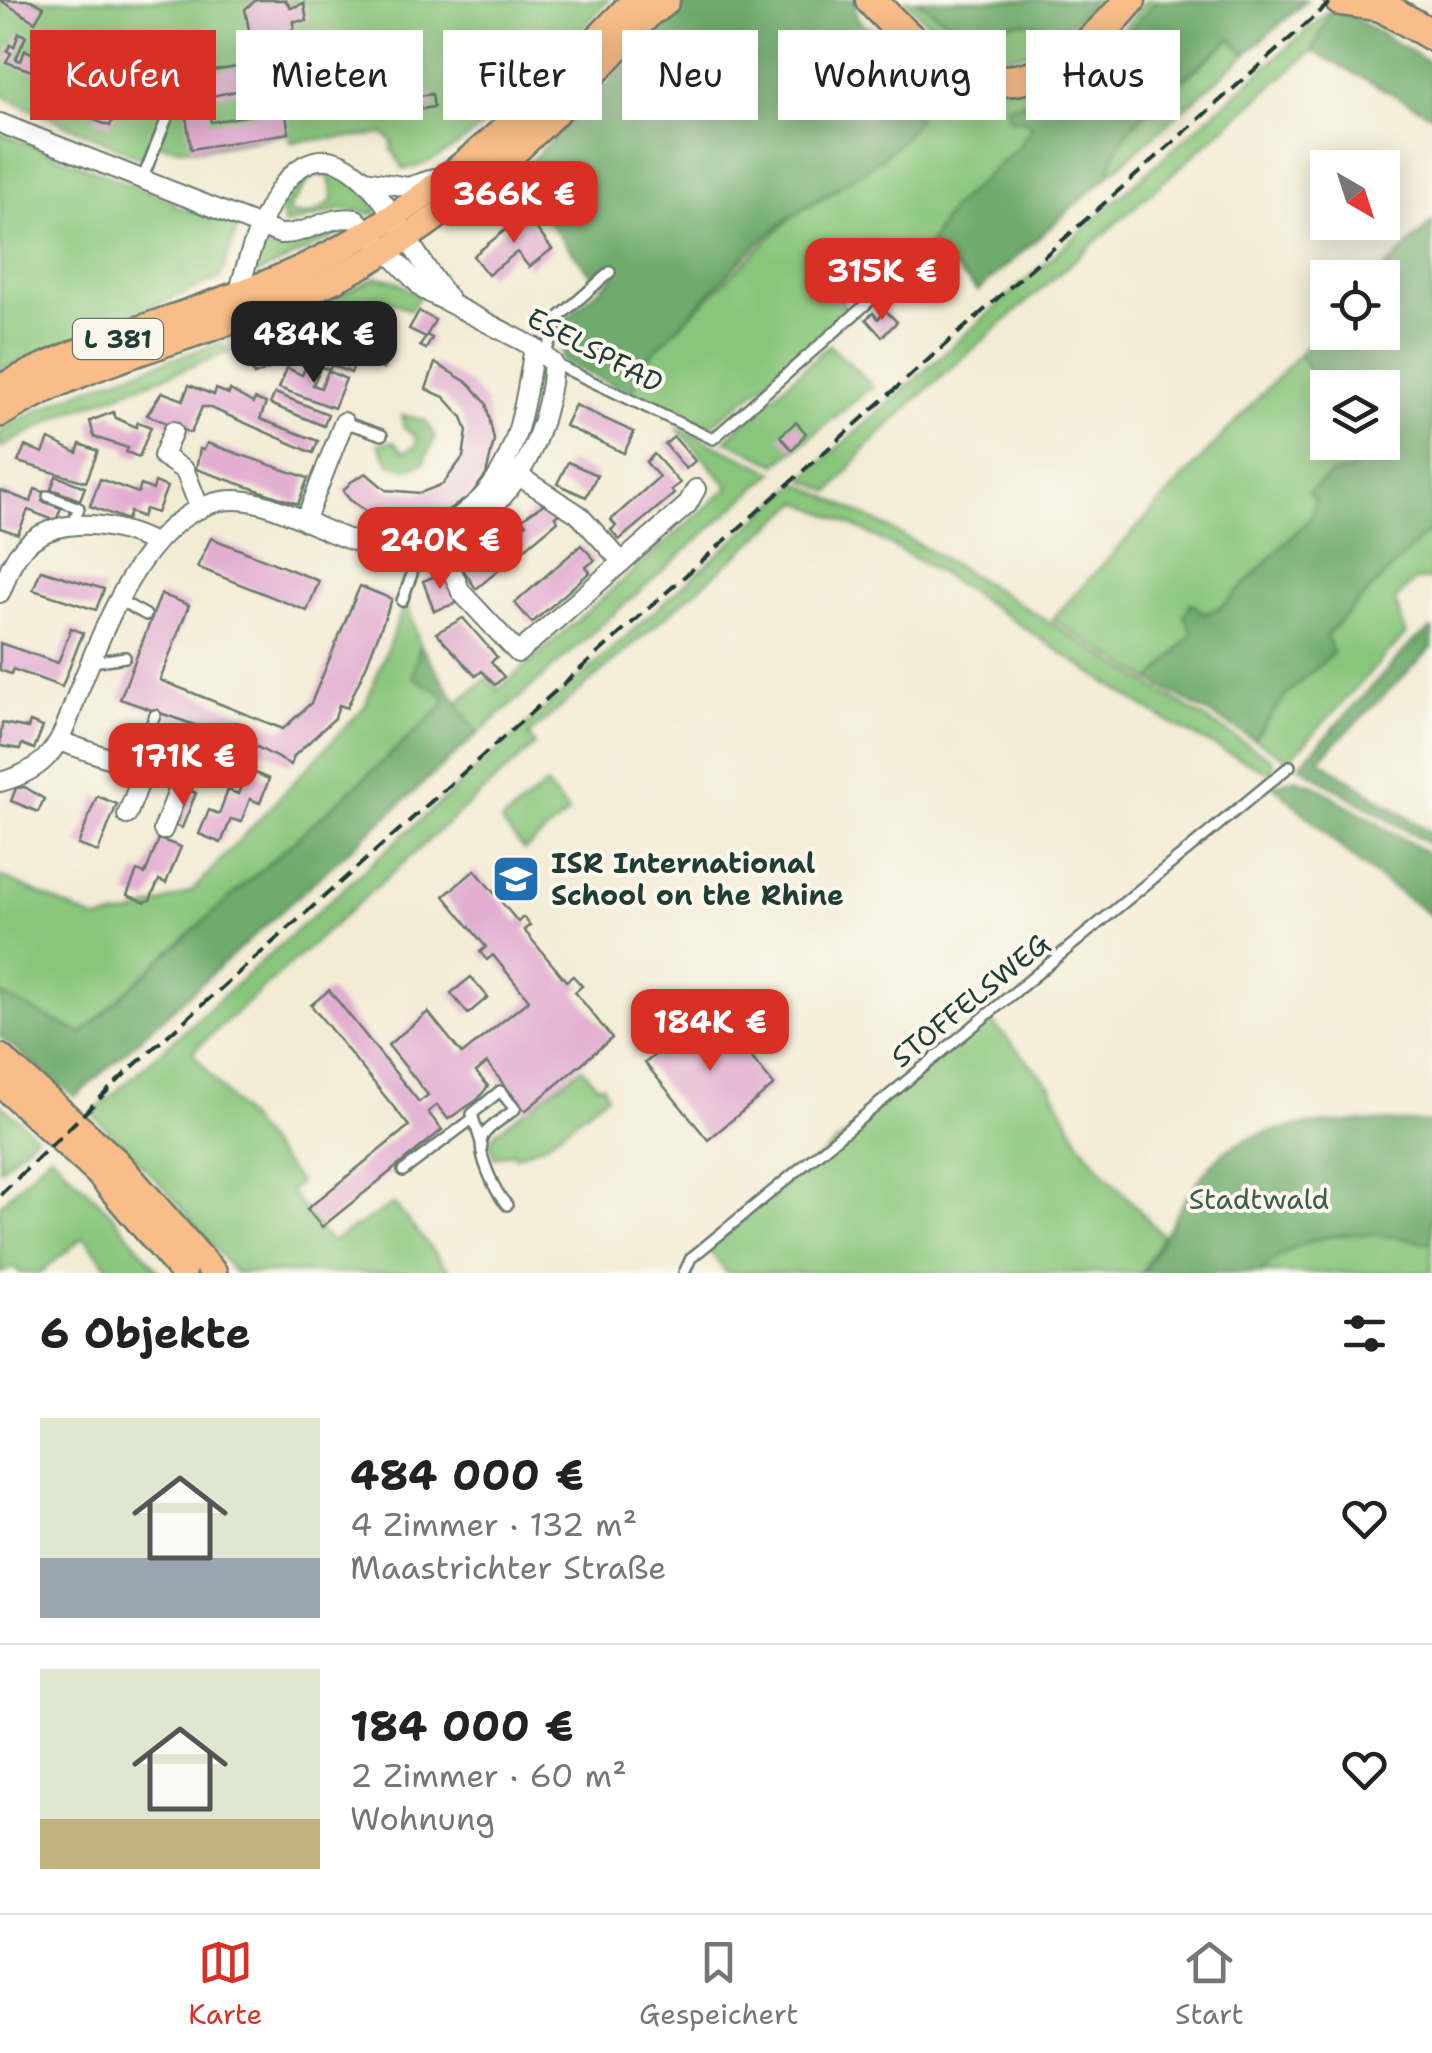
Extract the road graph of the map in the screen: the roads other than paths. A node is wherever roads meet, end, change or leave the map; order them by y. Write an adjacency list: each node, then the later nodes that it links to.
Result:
1 (872, 0): 4 (highway)
2 (892, 0): 3 (highway)
3 (1110, 0)
4 (1130, 0)
5 (1340, 0): 7 (highway)
6 (654, 2): 11 (main road, L 381); 15 (main road, L 381)
7 (1376, 3): 8 (highway)
8 (1432, 36)
9 (165, 120): 12 (lane)
10 (0, 124): 12 (street)
11 (460, 166): 13 (street); 15 (main road, L 381)
12 (142, 180): 14 (street)
13 (364, 180): 14 (street); 15 (street, ESELSPFAD)
14 (263, 224): 15 (street); 18 (street)
15 (389, 234): 18 (main road, L 381); 19 (street, ESELSPFAD); 21 (main road, L 381)
16 (610, 272): 19 (lane)
17 (881, 291): 19 (lane, ESELSPFAD)
18 (238, 295): 20 (main road, L 381)
19 (544, 355): 25 (street)
20 (0, 388)
21 (0, 414)
22 (344, 422): 24 (lane); 29 (street)
23 (173, 431): 28 (street)
24 (382, 435)
25 (512, 471): 31 (street); 34 (street)
26 (696, 489): 34 (street)
27 (48, 496): 30 (lane)
28 (200, 509): 29 (street); 32 (street)
29 (305, 521): 33 (street)
30 (72, 526): 32 (street); 35 (street)
31 (438, 538): 33 (street); 34 (street)
32 (154, 542): 36 (street)
33 (411, 545): 37 (lane)
34 (622, 562)
35 (0, 593)
36 (121, 601): 38 (lane); 40 (street)
37 (402, 601)
38 (146, 615)
39 (125, 657): 40 (lane)
40 (90, 662): 42 (street)
41 (155, 715): 44 (lane)
42 (59, 741): 44 (street); 45 (street)
43 (1290, 766): 56 (lane, STOFFELSWEG)
44 (140, 768): 46 (street); 47 (street)
45 (0, 782)
46 (127, 815)
47 (163, 830)
48 (0, 1057): 55 (main road)
49 (0, 1083): 54 (main road)
50 (471, 1120): 51 (lane); 51 (lane); 52 (lane)
51 (482, 1146): 53 (lane)
52 (403, 1170)
53 (507, 1205)
54 (183, 1273)
55 (214, 1273)
56 (684, 1273)

